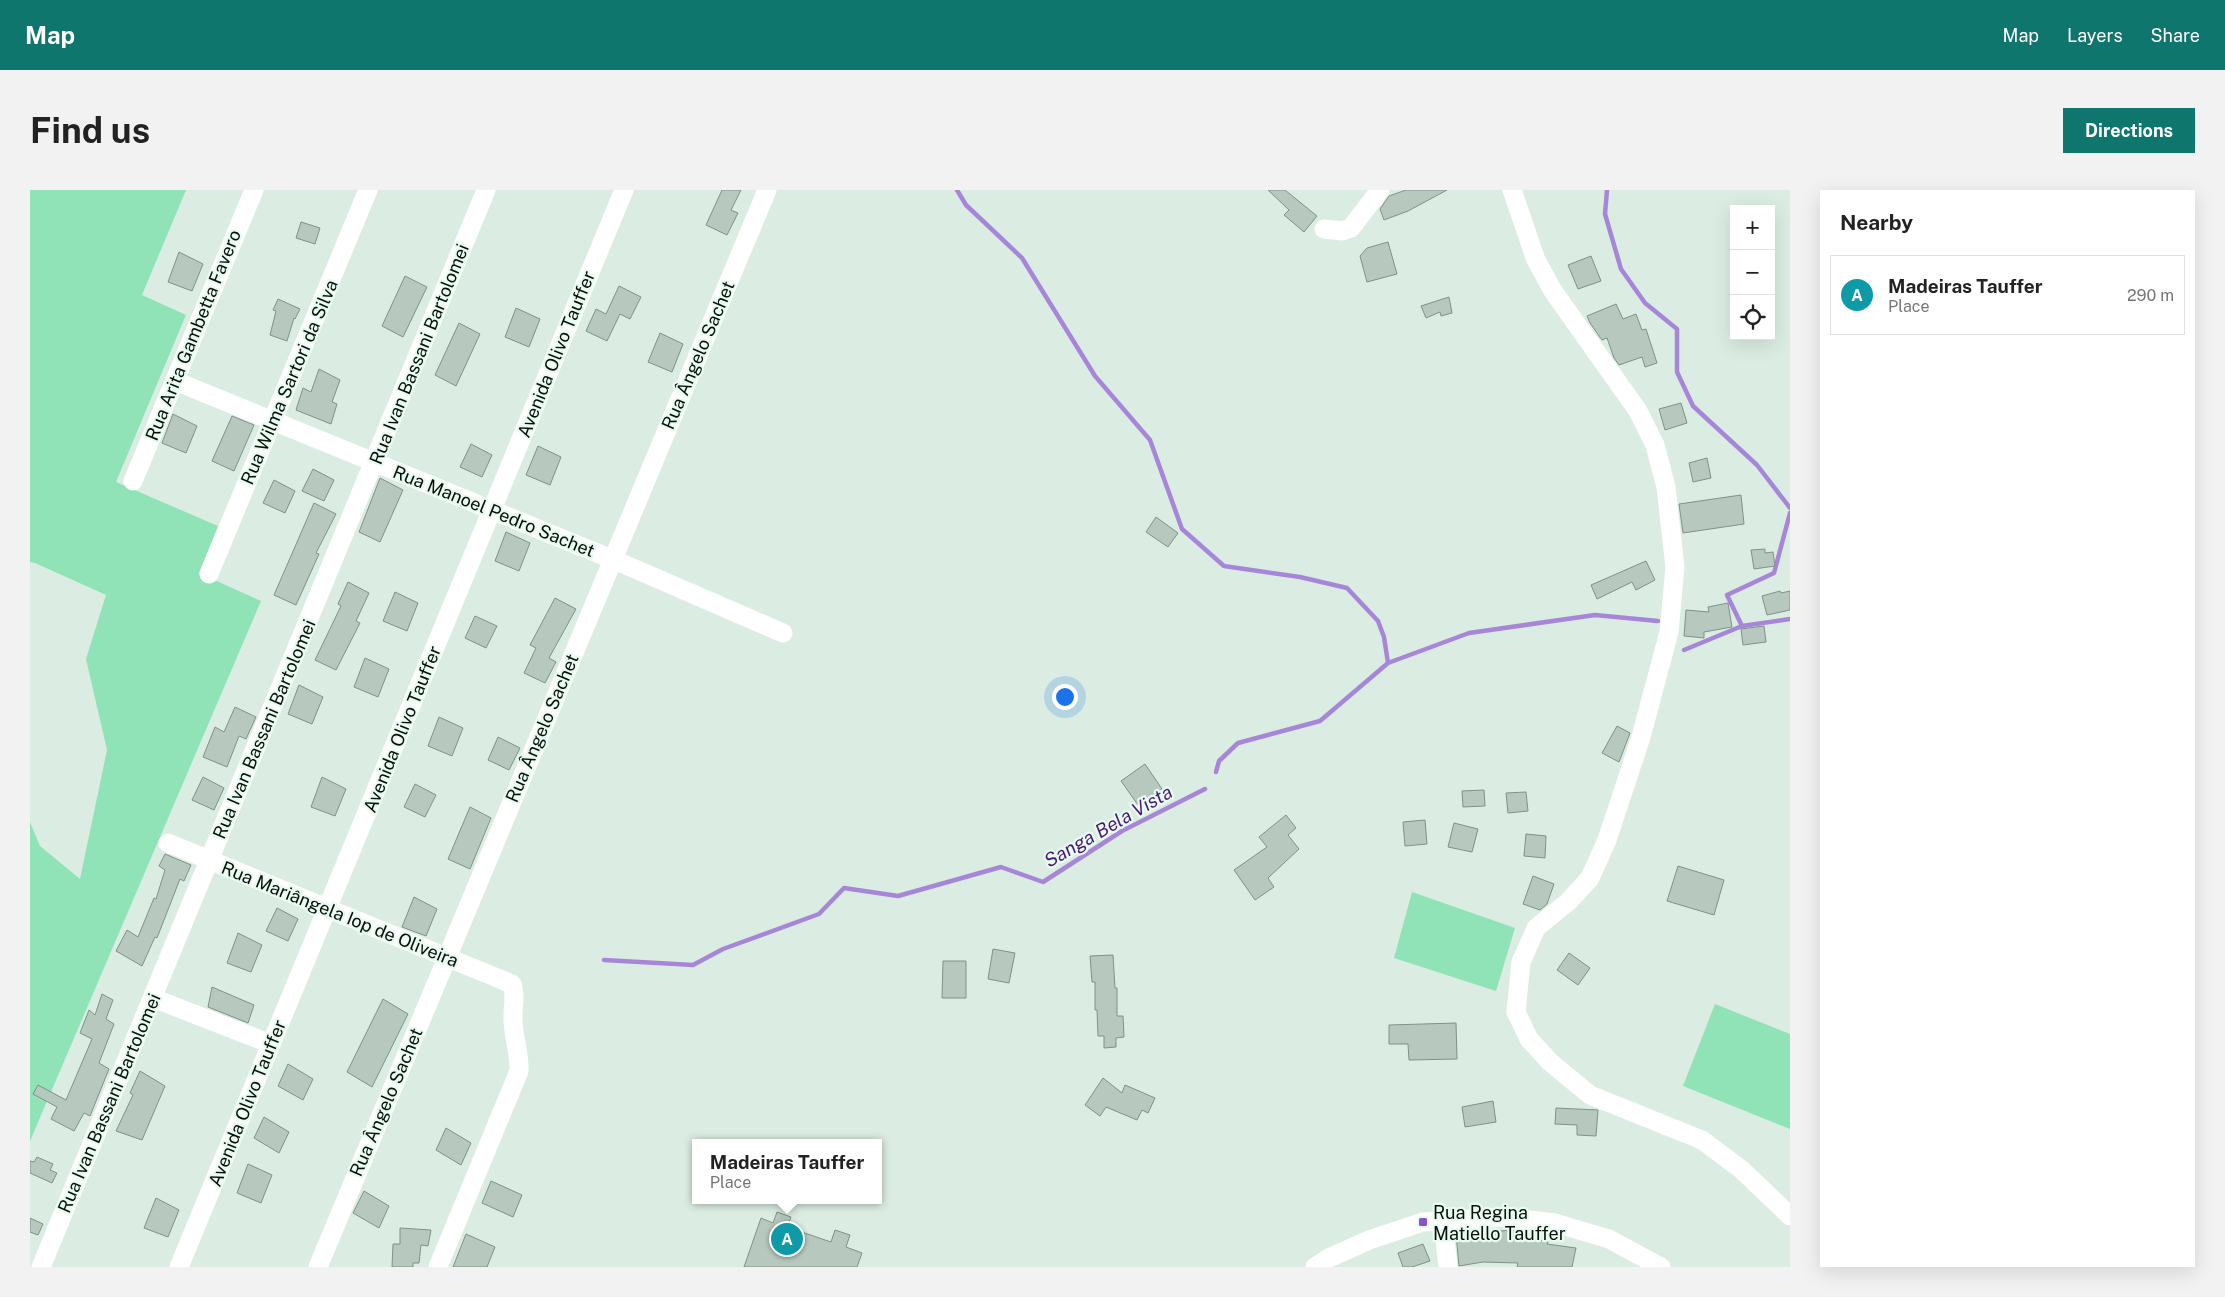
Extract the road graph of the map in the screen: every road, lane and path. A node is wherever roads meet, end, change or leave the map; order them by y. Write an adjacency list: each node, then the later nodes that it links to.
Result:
1 (254, 190): 9 (street, Rua Arita Gambetta Favero)
2 (368, 190): 10 (street, Rua Wilma Sartori da Silva)
3 (486, 190): 11 (street, Rua Ivan Bassani Bartolomei)
4 (624, 190): 13 (street, Avenida Olivo Tauffer)
5 (767, 190): 14 (street, Rua Ângelo Sachet)
6 (1380, 190): 8 (street)
7 (1512, 190): 23 (street)
8 (1324, 229)
9 (175, 381): 10 (street, Rua Manoel Pedro Sachet); 12 (street, Rua Arita Gambetta Favero)
10 (272, 421): 11 (street, Rua Manoel Pedro Sachet); 15 (street, Rua Wilma Sartori da Silva)
11 (375, 462): 13 (street, Rua Manoel Pedro Sachet); 18 (street, Rua Ivan Bassani Bartolomei)
12 (133, 481)
13 (492, 511): 14 (street, Rua Manoel Pedro Sachet); 19 (street, Avenida Olivo Tauffer)
14 (612, 559): 16 (street, Rua Manoel Pedro Sachet); 20 (street, Rua Ângelo Sachet)
15 (209, 574)
16 (783, 633)
17 (168, 843): 18 (street, Rua Mariângela Iop de Oliveira)
18 (209, 861): 19 (street, Rua Mariângela Iop de Oliveira); 21 (street, Rua Ivan Bassani Bartolomei)
19 (327, 909): 20 (street, Rua Mariângela Iop de Oliveira); 22 (street, Avenida Olivo Tauffer)
20 (446, 958): 27 (street, Rua Ângelo Sachet); 28 (street, Rua Mariângela Iop de Oliveira)
21 (153, 998): 22 (street); 25 (street, Rua Ivan Bassani Bartolomei)
22 (271, 1044): 26 (street, Avenida Olivo Tauffer)
23 (1790, 1216)
24 (1443, 1220): 29 (street); 30 (street); 31 (street)
25 (41, 1267)
26 (179, 1267)
27 (318, 1267)
28 (438, 1267)
29 (1315, 1267)
30 (1448, 1267)
31 (1661, 1267)

